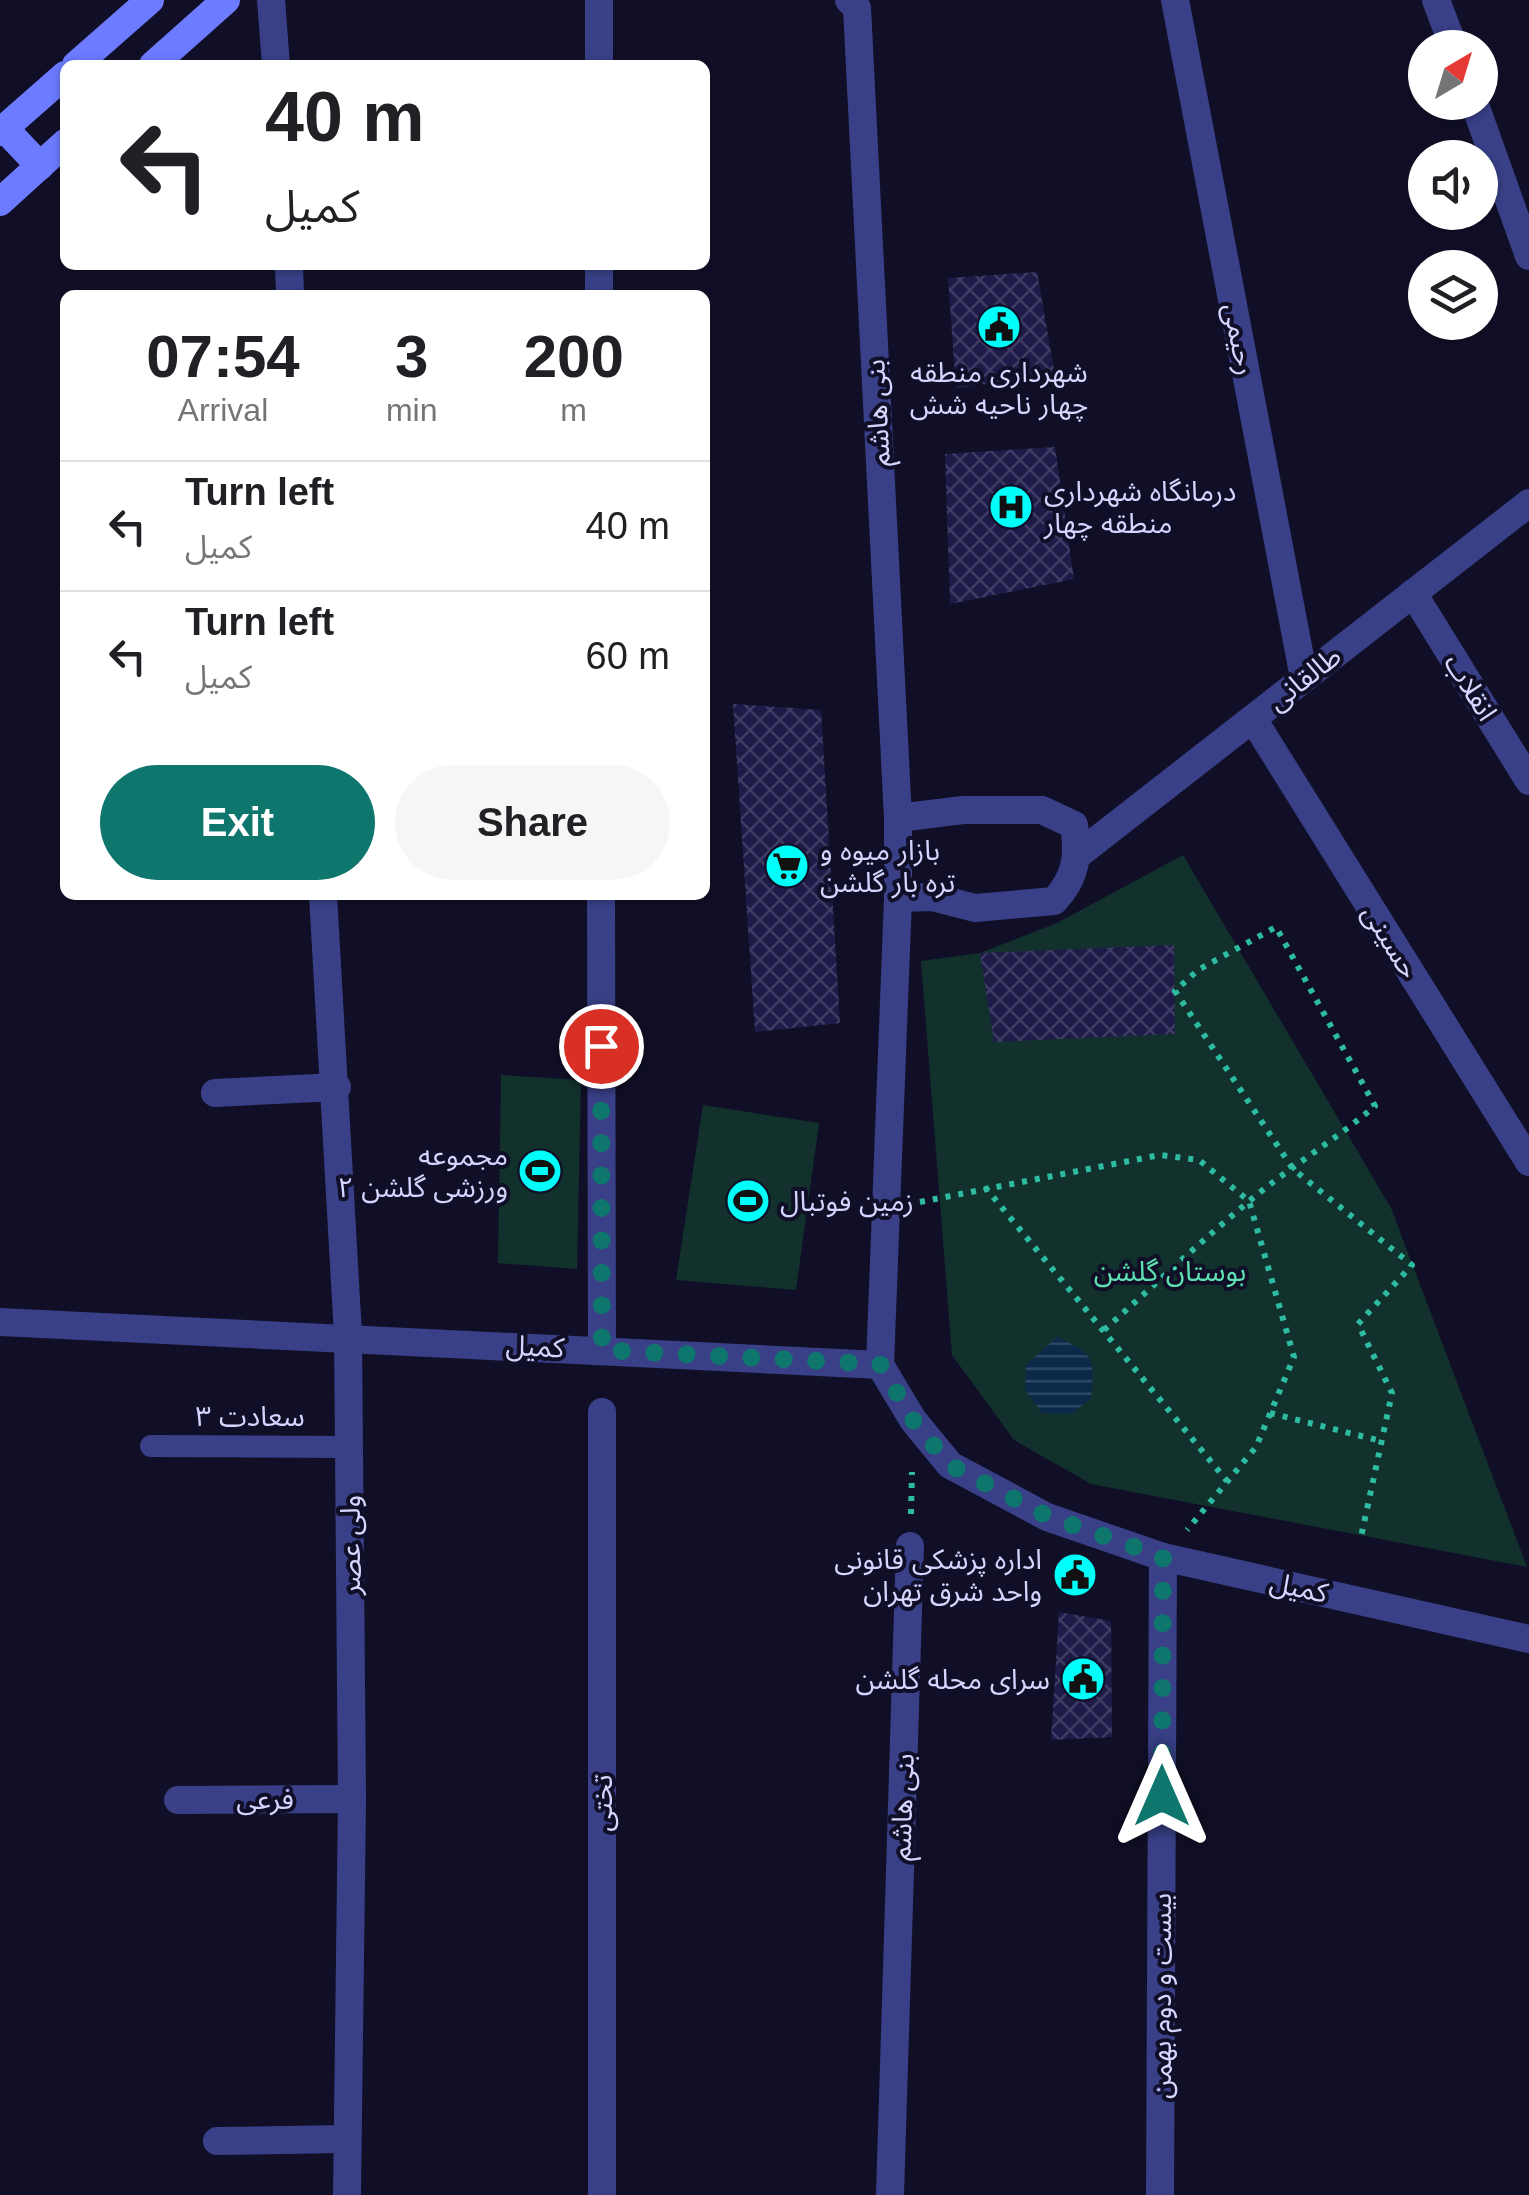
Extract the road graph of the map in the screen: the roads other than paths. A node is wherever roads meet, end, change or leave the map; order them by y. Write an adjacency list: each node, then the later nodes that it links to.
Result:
1 (150, 0): 9 (main road)
2 (226, 0): 10 (main road)
3 (272, 0): 11 (street)
4 (598, 0): 12 (street)
5 (1175, 0): 22 (street, رحیمی)
6 (1436, 0): 8 (street)
7 (853, 4): 25 (street, بنی هاشم)
8 (1447, 30)
9 (82, 60)
10 (159, 60)
11 (276, 60)
12 (599, 60)
13 (60, 79): 15 (main road)
14 (1480, 120): 19 (street)
15 (1, 128): 17 (main road)
16 (60, 148): 17 (main road)
17 (40, 166): 18 (main road)
18 (0, 202)
19 (1529, 256)
20 (1529, 502): 21 (street, طالقانی)
21 (1413, 594): 22 (street, طالقانی); 24 (street, انقلاب)
22 (1304, 678): 23 (street, طالقانی)
23 (1252, 718): 26 (street, طالقانی); 32 (street, حسینی)
24 (1529, 781)
25 (898, 818): 26 (street); 27 (street, بنی هاشم)
26 (1078, 854): 27 (street)
27 (898, 898): 36 (street)
28 (323, 900): 30 (street, ولی عصر)
29 (600, 900): 35 (street)
30 (337, 1088): 31 (street); 34 (street, ولی عصر)
31 (215, 1094)
32 (1529, 1162)
33 (0, 1322): 34 (street, کمیل)
34 (348, 1335): 35 (street, کمیل); 39 (street, ولی عصر)
35 (602, 1350): 36 (street, کمیل)
36 (880, 1364): 41 (street, کمیل)
37 (602, 1412): 50 (street, تختی)
38 (151, 1446): 39 (lane, سعادت ۳)
39 (350, 1447): 45 (street, ولی عصر)
40 (910, 1546): 51 (street, بنی هاشم)
41 (1163, 1557): 43 (street, کمیل); 52 (street, بیست و دوم بهمن)
42 (1529, 1620): 43 (street)
43 (1496, 1630): 44 (street, کمیل)
44 (1529, 1640)
45 (352, 1799): 46 (street, فرعی); 47 (street, ولی عصر)
46 (178, 1800)
47 (345, 2139): 48 (street); 49 (street, ولی عصر)
48 (218, 2141)
49 (347, 2195)
50 (602, 2195)
51 (890, 2195)
52 (1160, 2195)

